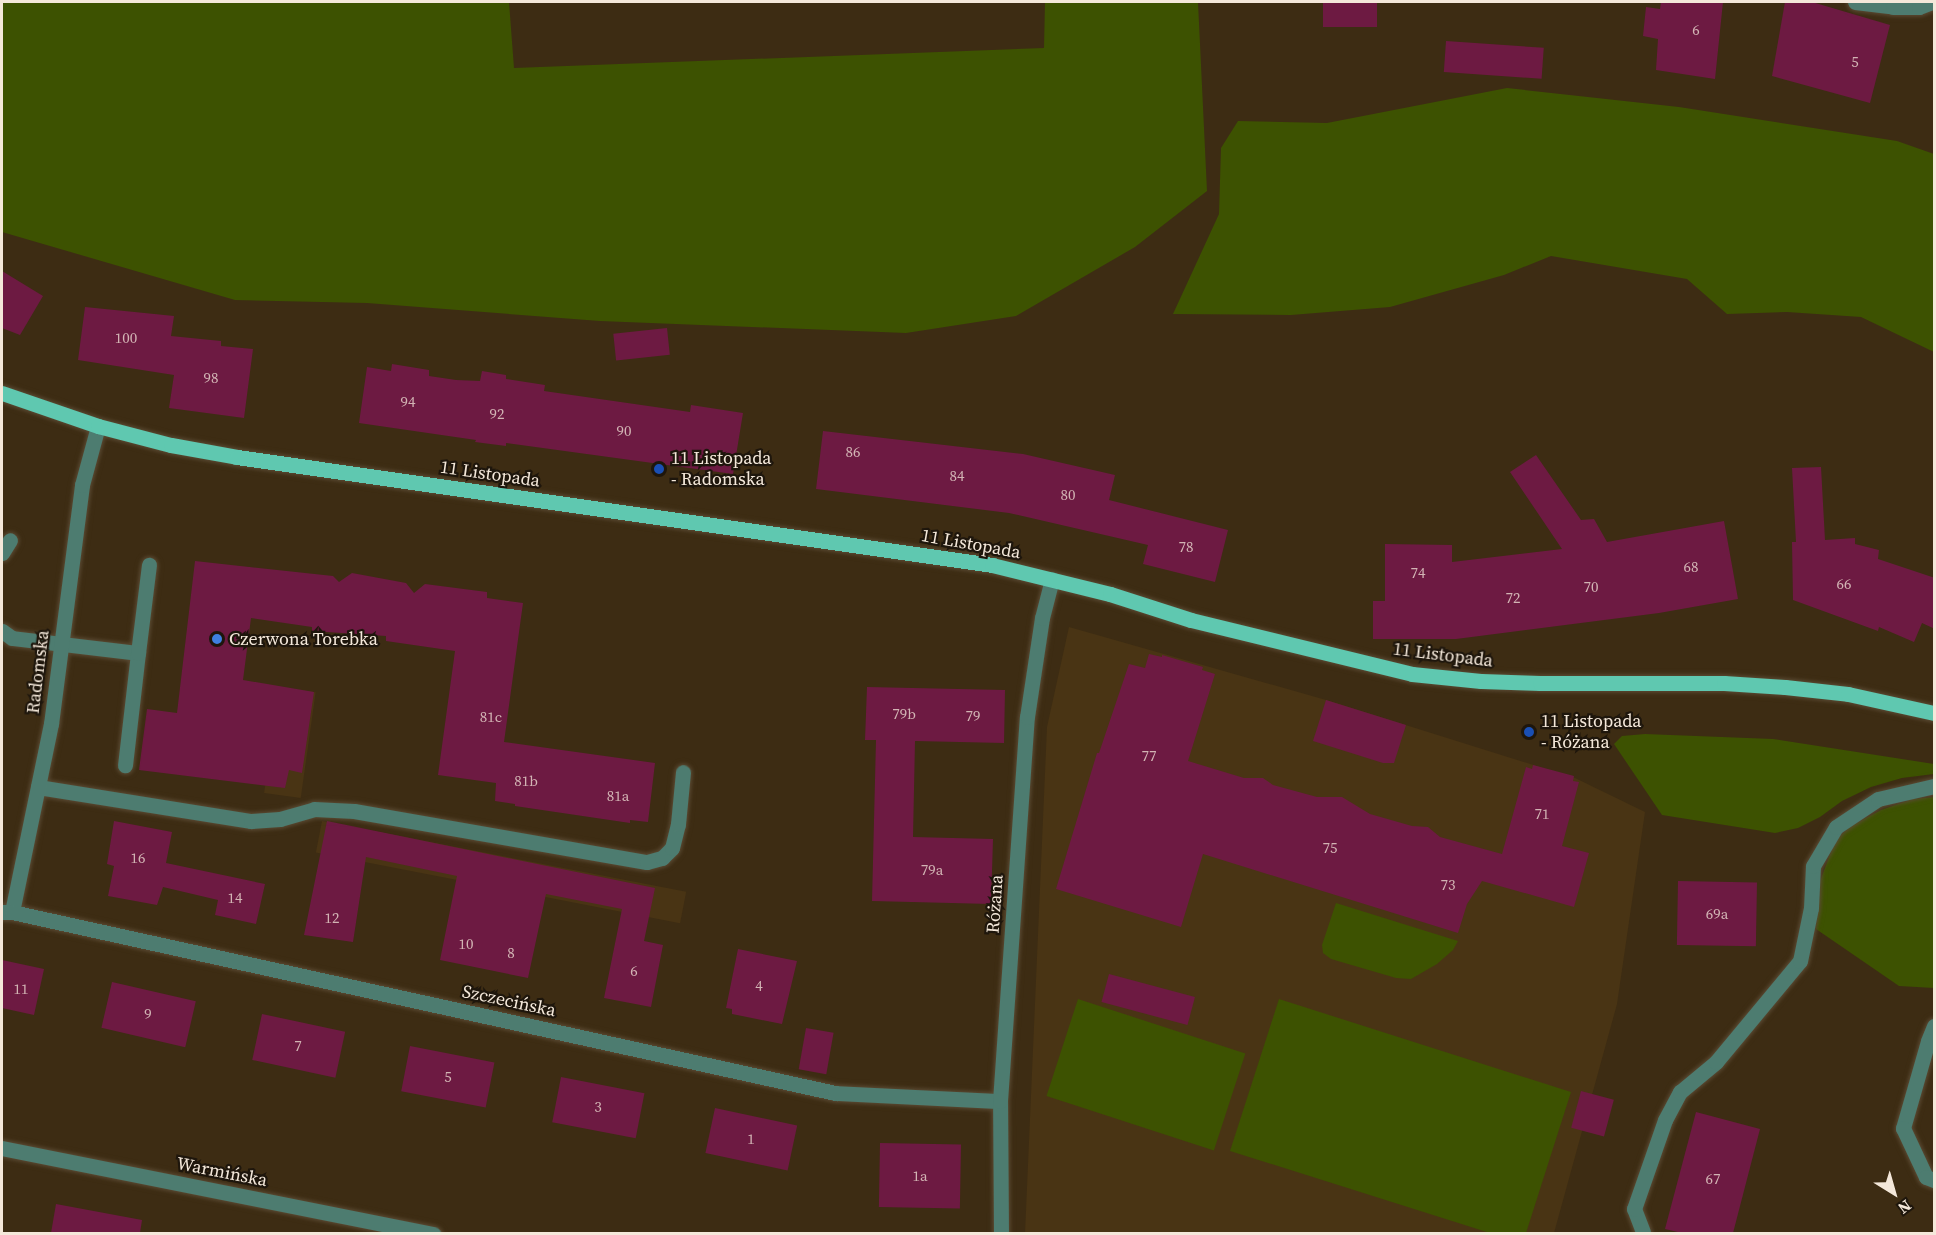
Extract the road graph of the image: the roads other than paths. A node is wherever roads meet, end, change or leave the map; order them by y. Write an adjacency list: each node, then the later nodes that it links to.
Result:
1 (1855, 2): 2 (street)
2 (1932, 2)
3 (2, 393): 4 (main road, 11 Listopada)
4 (98, 426): 6 (main road, 11 Listopada); 8 (street, Radomska)
5 (149, 565): 9 (street)
6 (1052, 579): 10 (main road, 11 Listopada); 17 (street, Różana)
7 (2, 631): 8 (street)
8 (62, 645): 9 (street); 14 (street, Radomska)
9 (138, 653): 11 (street)
10 (1935, 712)
11 (125, 765)
12 (683, 772): 14 (street)
13 (1935, 786): 20 (street)
14 (38, 787): 15 (street, Radomska)
15 (7, 912): 17 (street, Szczecińska)
16 (1935, 1026): 19 (street)
17 (1000, 1101): 22 (street, Różana)
18 (2, 1148): 21 (street, Warmińska)
19 (1935, 1180)
20 (1643, 1232)
21 (434, 1233)
22 (1001, 1233)

